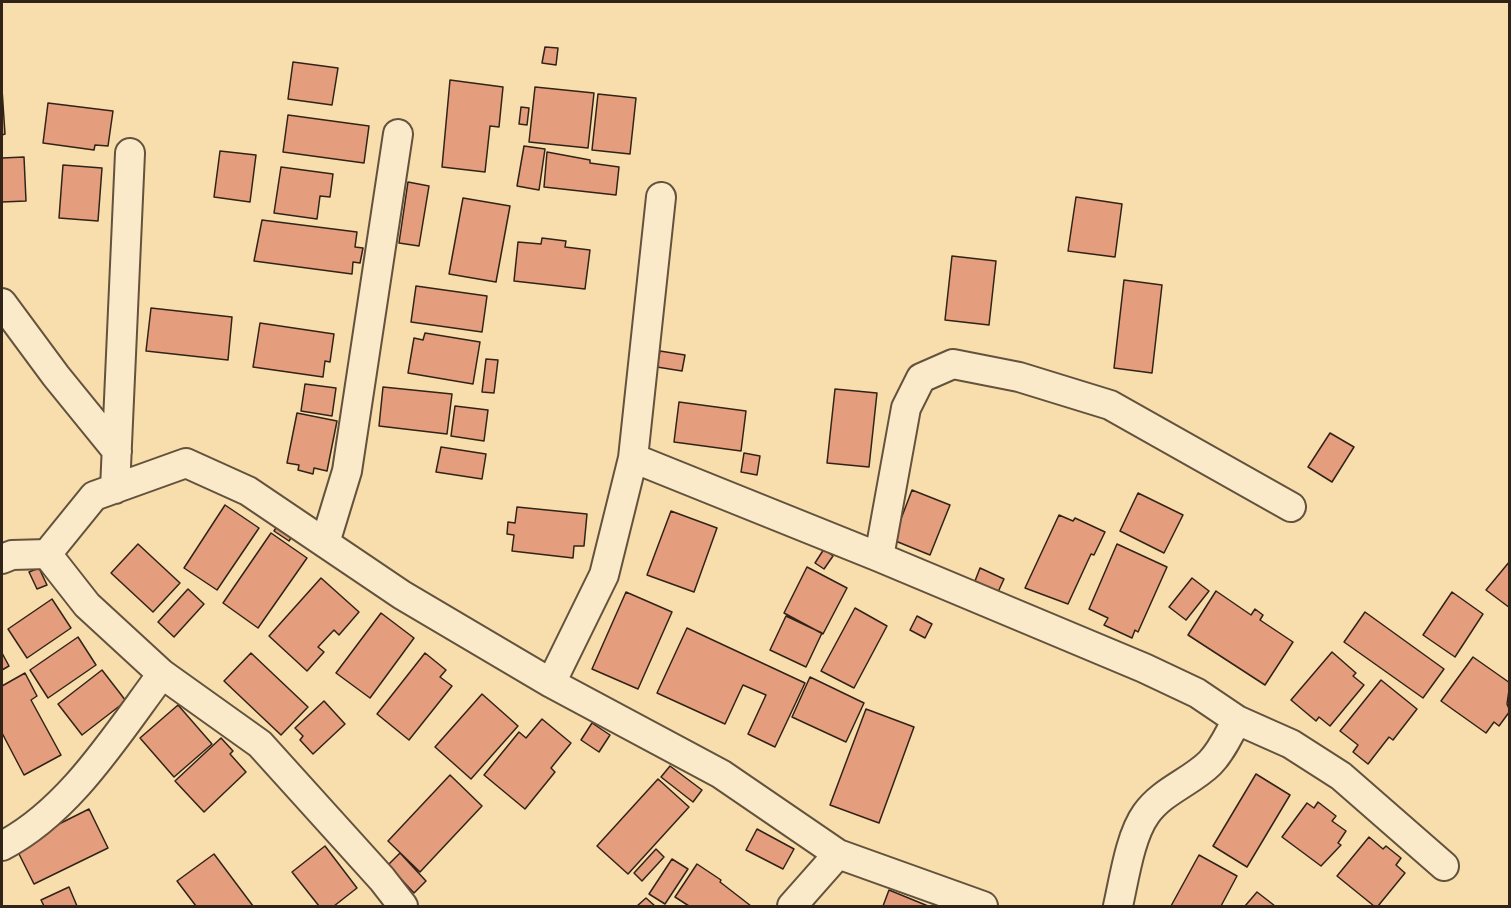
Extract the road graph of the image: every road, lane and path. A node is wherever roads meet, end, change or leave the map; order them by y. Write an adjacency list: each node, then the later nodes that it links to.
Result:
1 (398, 134): 9 (street)
2 (130, 153): 5 (street)
3 (661, 197): 6 (street)
4 (2, 303): 5 (street)
5 (117, 451): 7 (street)
6 (633, 458): 12 (street); 14 (street)
7 (115, 489): 9 (street); 11 (street)
8 (1291, 507): 12 (street)
9 (325, 543): 14 (street)
10 (5, 551): 11 (street)
11 (46, 554): 13 (street)
12 (879, 557): 15 (street)
13 (162, 674): 16 (street); 19 (street)
14 (551, 683): 17 (street)
15 (1237, 720): 18 (street); 22 (street)
16 (2, 846)
17 (838, 854): 20 (street); 21 (street)
18 (1444, 866)
19 (403, 906)
20 (792, 906)
21 (983, 906)
22 (1118, 906)

